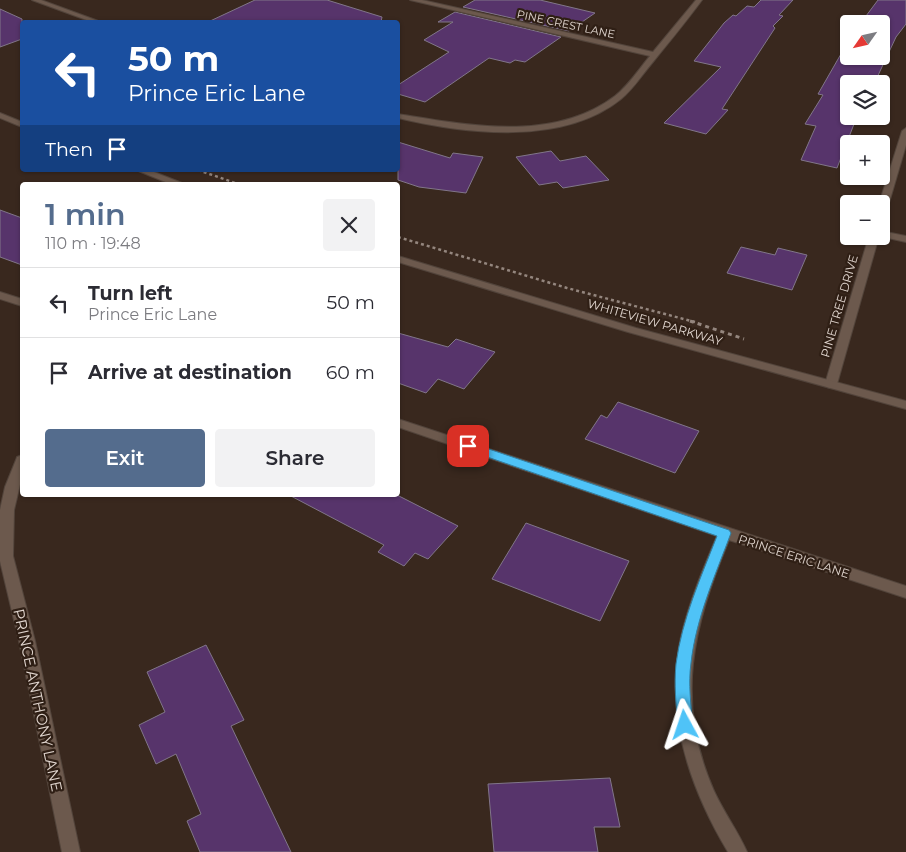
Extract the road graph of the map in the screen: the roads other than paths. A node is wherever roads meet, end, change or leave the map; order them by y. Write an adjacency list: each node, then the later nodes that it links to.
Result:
1 (35, 0): 4 (street)
2 (413, 0): 5 (street, PINE CREST LANE)
3 (699, 0): 5 (street)
4 (91, 20)
5 (656, 55): 7 (street)
6 (0, 116): 8 (street)
7 (400, 116)
8 (20, 124)
9 (906, 131): 12 (street)
10 (146, 172): 11 (street)
11 (174, 182)
12 (886, 195)
13 (890, 236): 14 (street)
14 (906, 239)
15 (871, 245): 19 (street, PINE TREE DRIVE)
16 (400, 260): 19 (street, WHITEVIEW PARKWAY)
17 (0, 295): 18 (street)
18 (20, 301)
19 (830, 384): 20 (street, WHITEVIEW PARKWAY)
20 (906, 405)
21 (400, 424): 23 (street, PRINCE ERIC LANE)
22 (20, 465): 25 (street, PRINCE ANTHONY LANE)
23 (725, 533): 24 (street, PRINCE ERIC LANE); 26 (street)
24 (906, 592)
25 (71, 852)
26 (738, 852)

